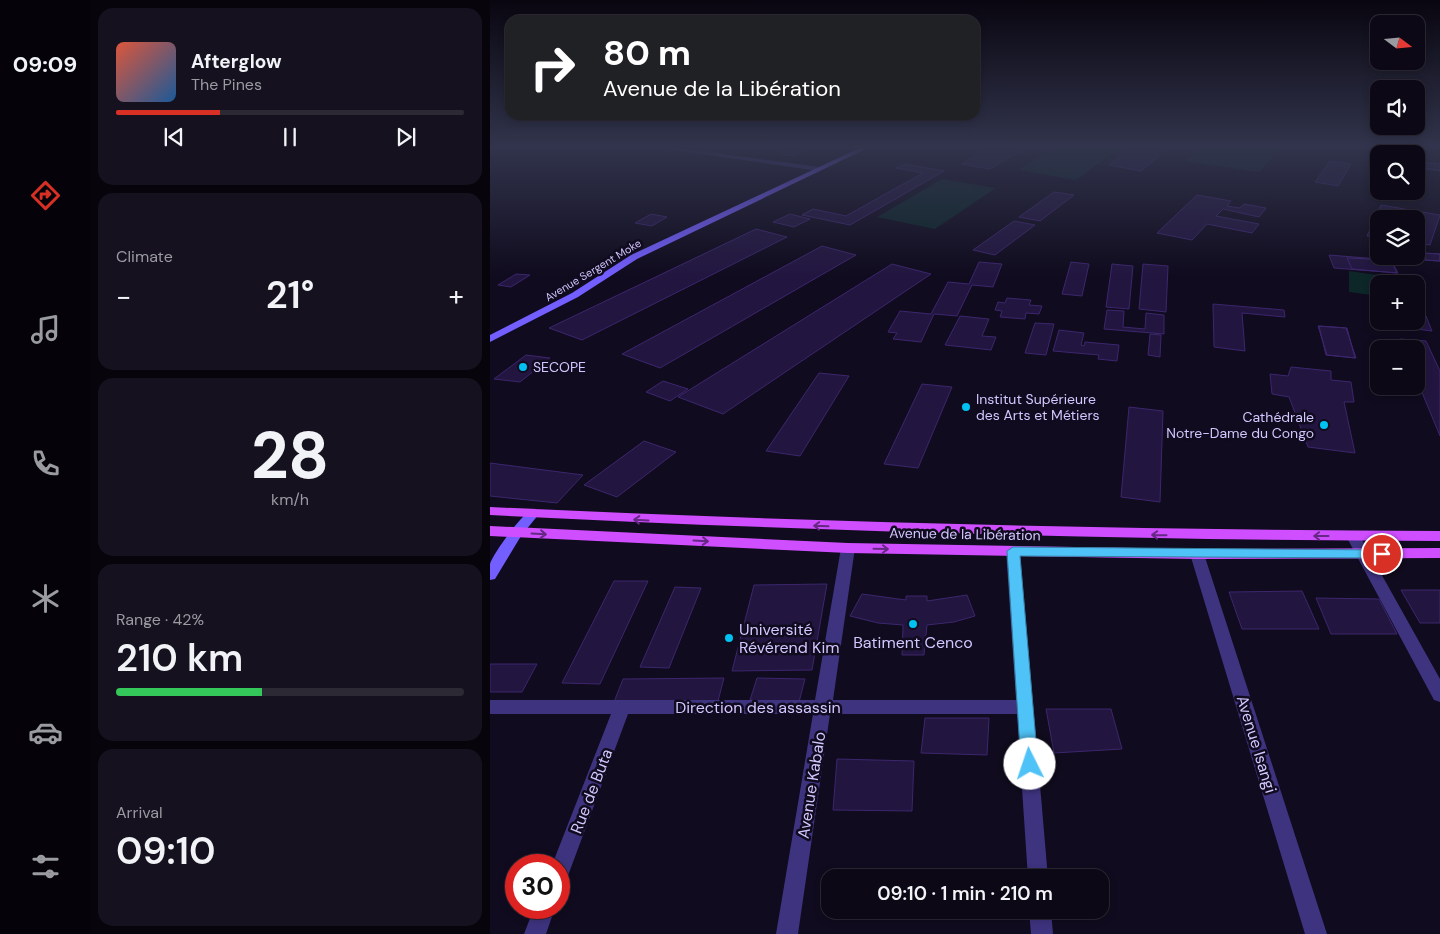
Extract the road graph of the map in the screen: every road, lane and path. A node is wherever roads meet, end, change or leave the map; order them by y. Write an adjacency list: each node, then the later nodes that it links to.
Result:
1 (777, 189): 2 (main road, Avenue Sergent Moke)
2 (490, 339)
3 (490, 512): 4 (main road, Avenue de la Libération)
4 (532, 514): 6 (main road); 7 (main road, Avenue de la Libération, one-way to 4)
5 (490, 531): 6 (main road, Avenue de la Libération)
6 (516, 533): 9 (main road, Avenue de la Libération, one-way to 9); 14 (main road)
7 (1352, 536): 8 (main road, Avenue de la Libération); 13 (street)
8 (1440, 536)
9 (848, 548): 10 (main road, Avenue de la Libération, one-way to 10); 16 (street, Avenue Kabalo)
10 (1013, 551): 12 (main road, Avenue de la Libération); 18 (street)
11 (1440, 553): 13 (main road, Avenue de la Libération)
12 (1197, 554): 13 (main road, Avenue de la Libération); 27 (street, Avenue Isangi)
13 (1362, 554): 15 (street)
14 (490, 575)
15 (1440, 695)
16 (823, 706): 18 (street, Direction des assassin); 19 (street, Direction des assassin); 25 (street, Avenue Kabalo)
17 (490, 707): 19 (street, Direction des assassin)
18 (1026, 707): 21 (street)
19 (622, 708): 20 (street, Rue de Buta)
20 (566, 854)
21 (1037, 869)
22 (541, 919): 24 (street)
23 (1041, 919): 26 (street)
24 (535, 934)
25 (787, 934)
26 (1042, 934)
27 (1316, 934)

